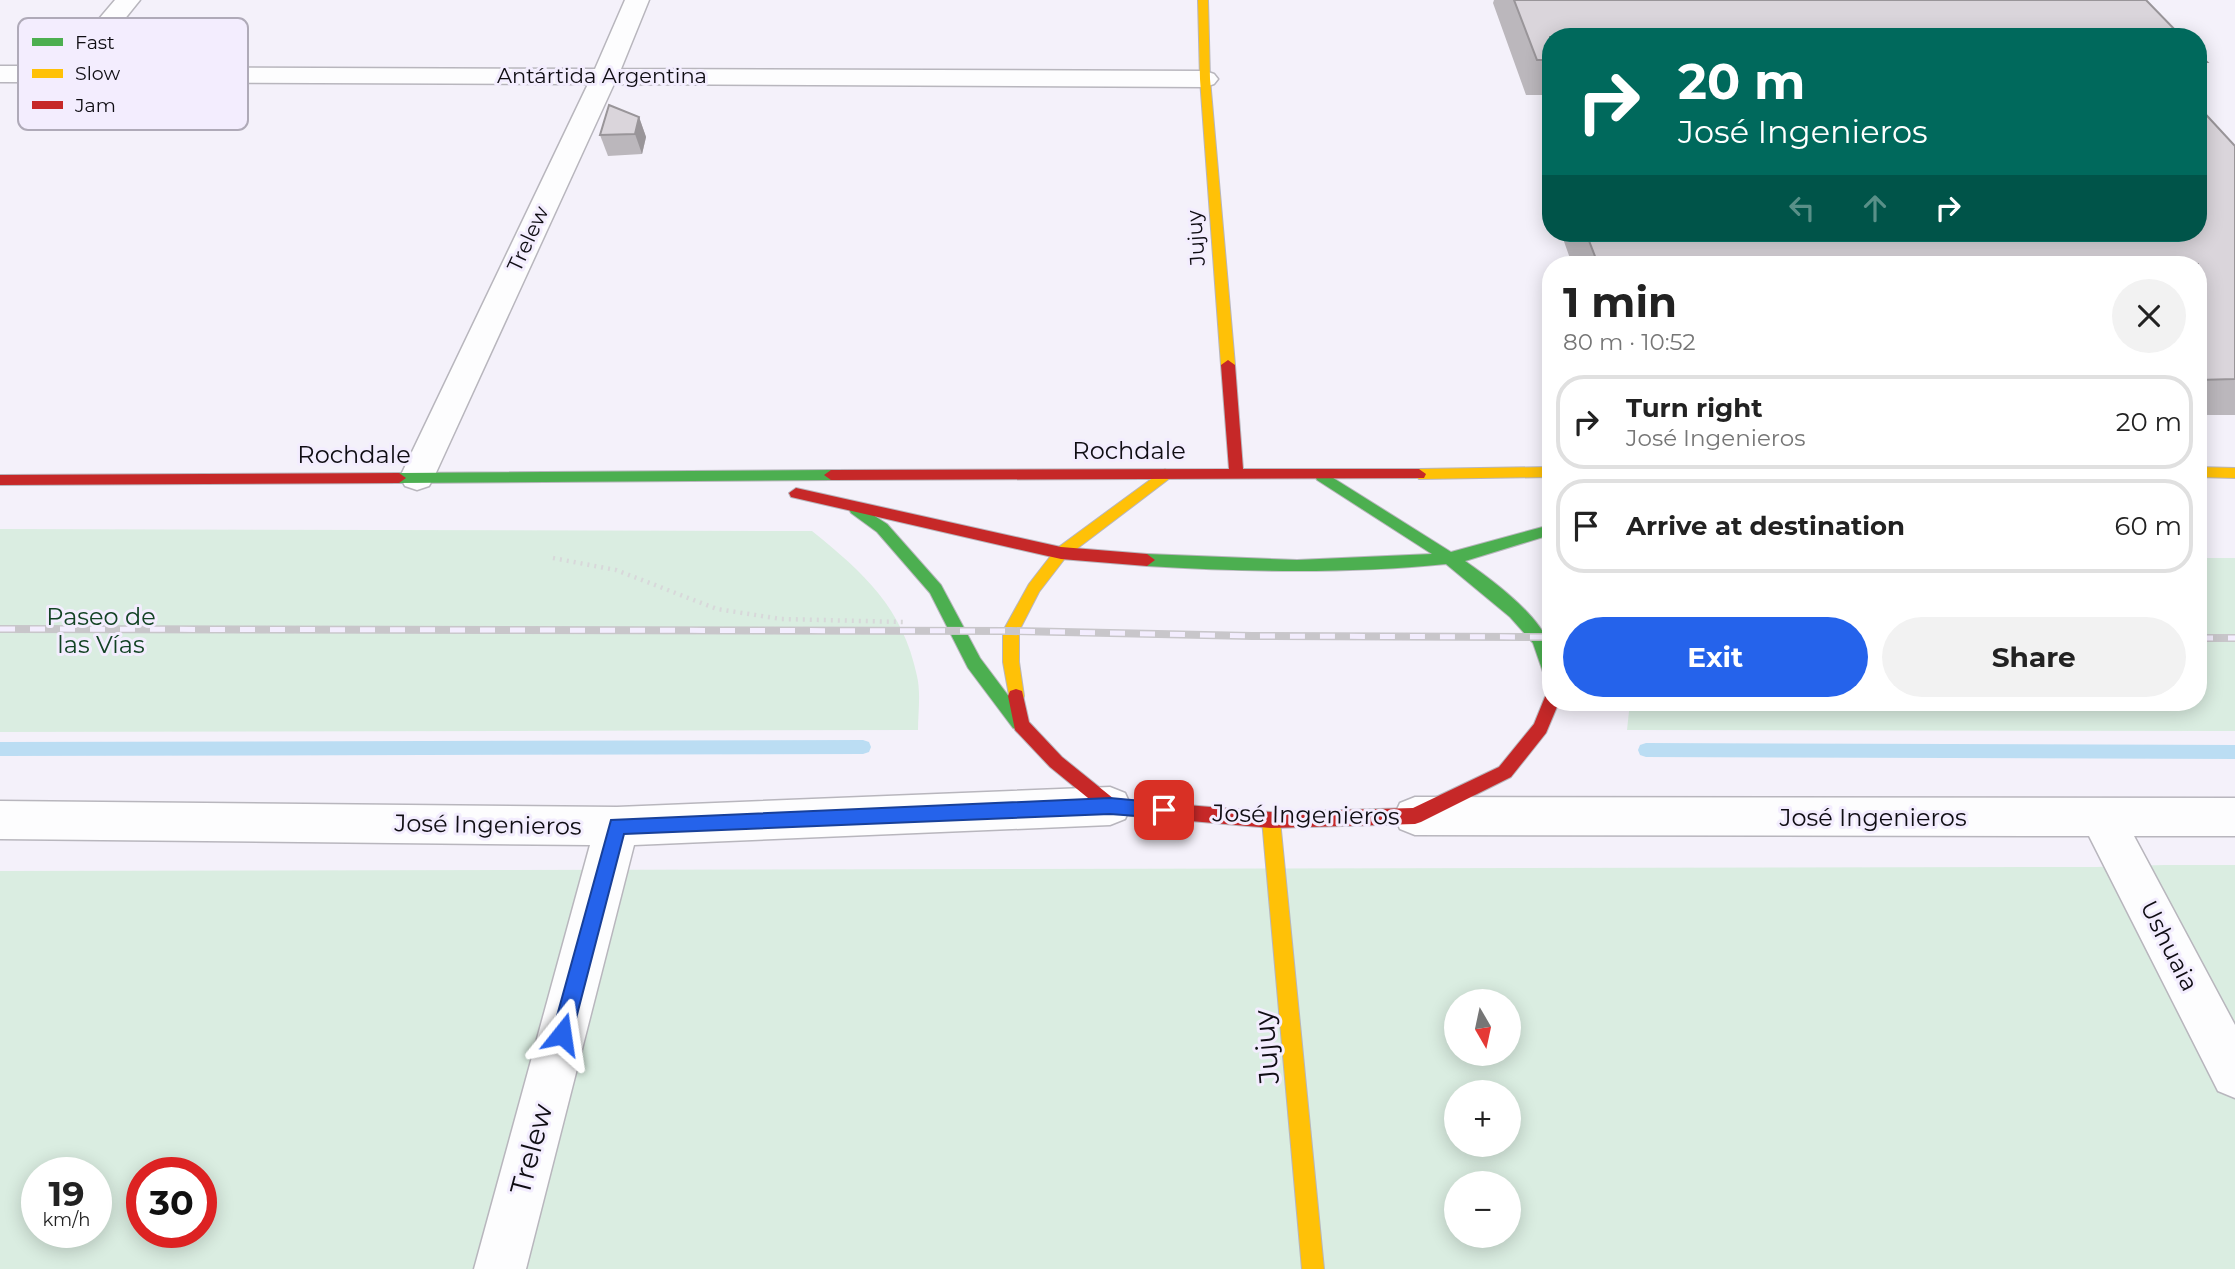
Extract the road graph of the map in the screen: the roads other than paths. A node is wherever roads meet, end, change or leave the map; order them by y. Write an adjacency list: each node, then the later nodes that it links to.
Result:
1 (128, 0): 4 (street)
2 (637, 0): 8 (street, Trelew)
3 (1203, 0): 9 (main road, Jujuy)
4 (113, 18)
5 (0, 74): 6 (street, Antártida Argentina)
6 (18, 74)
7 (248, 75): 8 (street, Antártida Argentina)
8 (605, 76): 9 (street, Antártida Argentina); 17 (street, Trelew)
9 (1205, 79): 10 (main road, Jujuy)
10 (1236, 472): 14 (main road, Rochdale); 16 (main road, Rochdale)
11 (1542, 472): 16 (main road, Rochdale)
12 (2207, 472): 13 (main road)
13 (2235, 473)
14 (1165, 474): 15 (main road, Rochdale); 21 (main road)
15 (708, 476): 17 (main road, Rochdale); 19 (main road, Rochdale)
16 (1322, 476): 22 (main road)
17 (417, 477): 18 (main road, Rochdale)
18 (0, 480)
19 (845, 502): 21 (main road, Rochdale); 25 (main road, Rochdale)
20 (1542, 532): 22 (main road, Rochdale)
21 (1061, 553): 22 (main road, Rochdale); 25 (main road)
22 (1449, 558): 23 (main road)
23 (1542, 648)
24 (1547, 711): 27 (main road)
25 (1021, 726): 26 (main road, Rochdale)
26 (1110, 806): 31 (main road, José Ingenieros); 32 (street, José Ingenieros)
27 (1415, 816): 29 (street, José Ingenieros); 31 (main road, José Ingenieros)
28 (2235, 817): 29 (street, José Ingenieros)
29 (2102, 818): 33 (street, Ushuaia)
30 (0, 820): 32 (street, José Ingenieros)
31 (1271, 820): 35 (main road, Jujuy)
32 (617, 826): 34 (street, Trelew)
33 (2235, 1074)
34 (499, 1269)
35 (1313, 1269)

